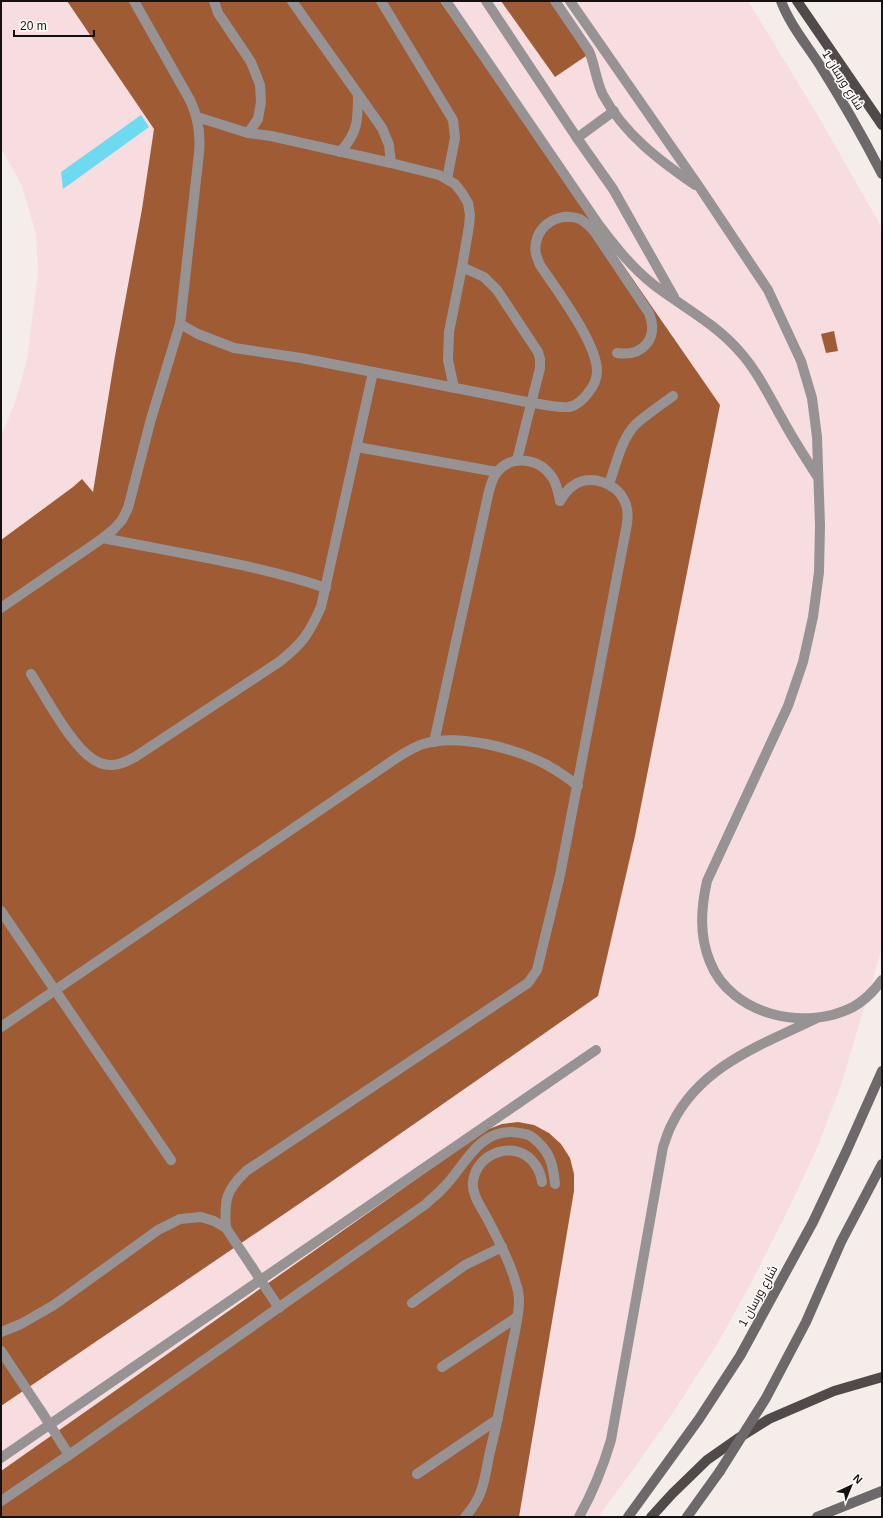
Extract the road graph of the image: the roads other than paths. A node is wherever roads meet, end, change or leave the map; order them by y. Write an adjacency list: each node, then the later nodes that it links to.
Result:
1 (134, 1): 13 (lane)
2 (214, 1): 15 (lane)
3 (292, 1): 11 (lane)
4 (381, 1): 20 (lane)
5 (446, 1): 23 (lane)
6 (486, 1): 16 (lane)
7 (555, 1): 12 (lane)
8 (570, 1): 21 (lane)
9 (781, 1): 19 (street, شارع ورسان 1)
10 (797, 1): 14 (main road)
11 (358, 95): 17 (lane); 18 (lane)
12 (614, 111): 16 (lane); 21 (lane)
13 (197, 117): 15 (lane); 24 (lane)
14 (882, 125)
15 (248, 133): 17 (lane)
16 (577, 138): 23 (lane)
17 (340, 152): 18 (lane)
18 (391, 163): 20 (lane)
19 (882, 174)
20 (447, 179): 22 (lane)
21 (700, 188): 33 (lane)
22 (462, 267): 27 (lane); 29 (lane)
23 (676, 300): 33 (lane)
24 (180, 324): 26 (lane); 35 (lane)
25 (617, 352): 29 (lane)
26 (373, 372): 27 (lane); 30 (lane)
27 (454, 388): 29 (lane)
28 (673, 396): 34 (lane)
29 (532, 403): 31 (lane)
30 (357, 447): 32 (lane); 36 (lane)
31 (517, 460): 32 (lane); 34 (lane)
32 (497, 472): 39 (lane)
33 (817, 476): 44 (lane)
34 (609, 484): 40 (lane)
35 (103, 538): 36 (lane); 37 (lane)
36 (326, 588): 38 (lane)
37 (1, 608)
38 (31, 674)
39 (434, 742): 40 (lane); 43 (lane)
40 (578, 786): 52 (lane)
41 (1, 911): 43 (lane)
42 (882, 980): 44 (lane)
43 (55, 990): 45 (lane); 48 (lane)
44 (819, 1017): 68 (lane)
45 (1, 1027)
46 (596, 1050): 63 (lane)
47 (882, 1071): 69 (street, شارع ورسان 1)
48 (171, 1160)
49 (882, 1164): 71 (street, bridge)
50 (542, 1182): 53 (lane)
51 (555, 1184): 55 (lane)
52 (226, 1228): 55 (lane, bridge); 57 (lane)
53 (502, 1248): 54 (lane); 56 (lane)
54 (412, 1303)
55 (279, 1308): 62 (lane)
56 (517, 1318): 59 (lane); 61 (lane)
57 (1, 1332)
58 (1, 1352): 62 (lane, bridge)
59 (442, 1367)
60 (882, 1377): 70 (main road)
61 (498, 1419): 64 (lane); 67 (lane)
62 (69, 1455): 66 (lane)
63 (1, 1458)
64 (417, 1474)
65 (882, 1491): 72 (street)
66 (1, 1501)
67 (465, 1517)
68 (579, 1517)
69 (628, 1517)
70 (651, 1517)
71 (686, 1517)
72 (817, 1517)

